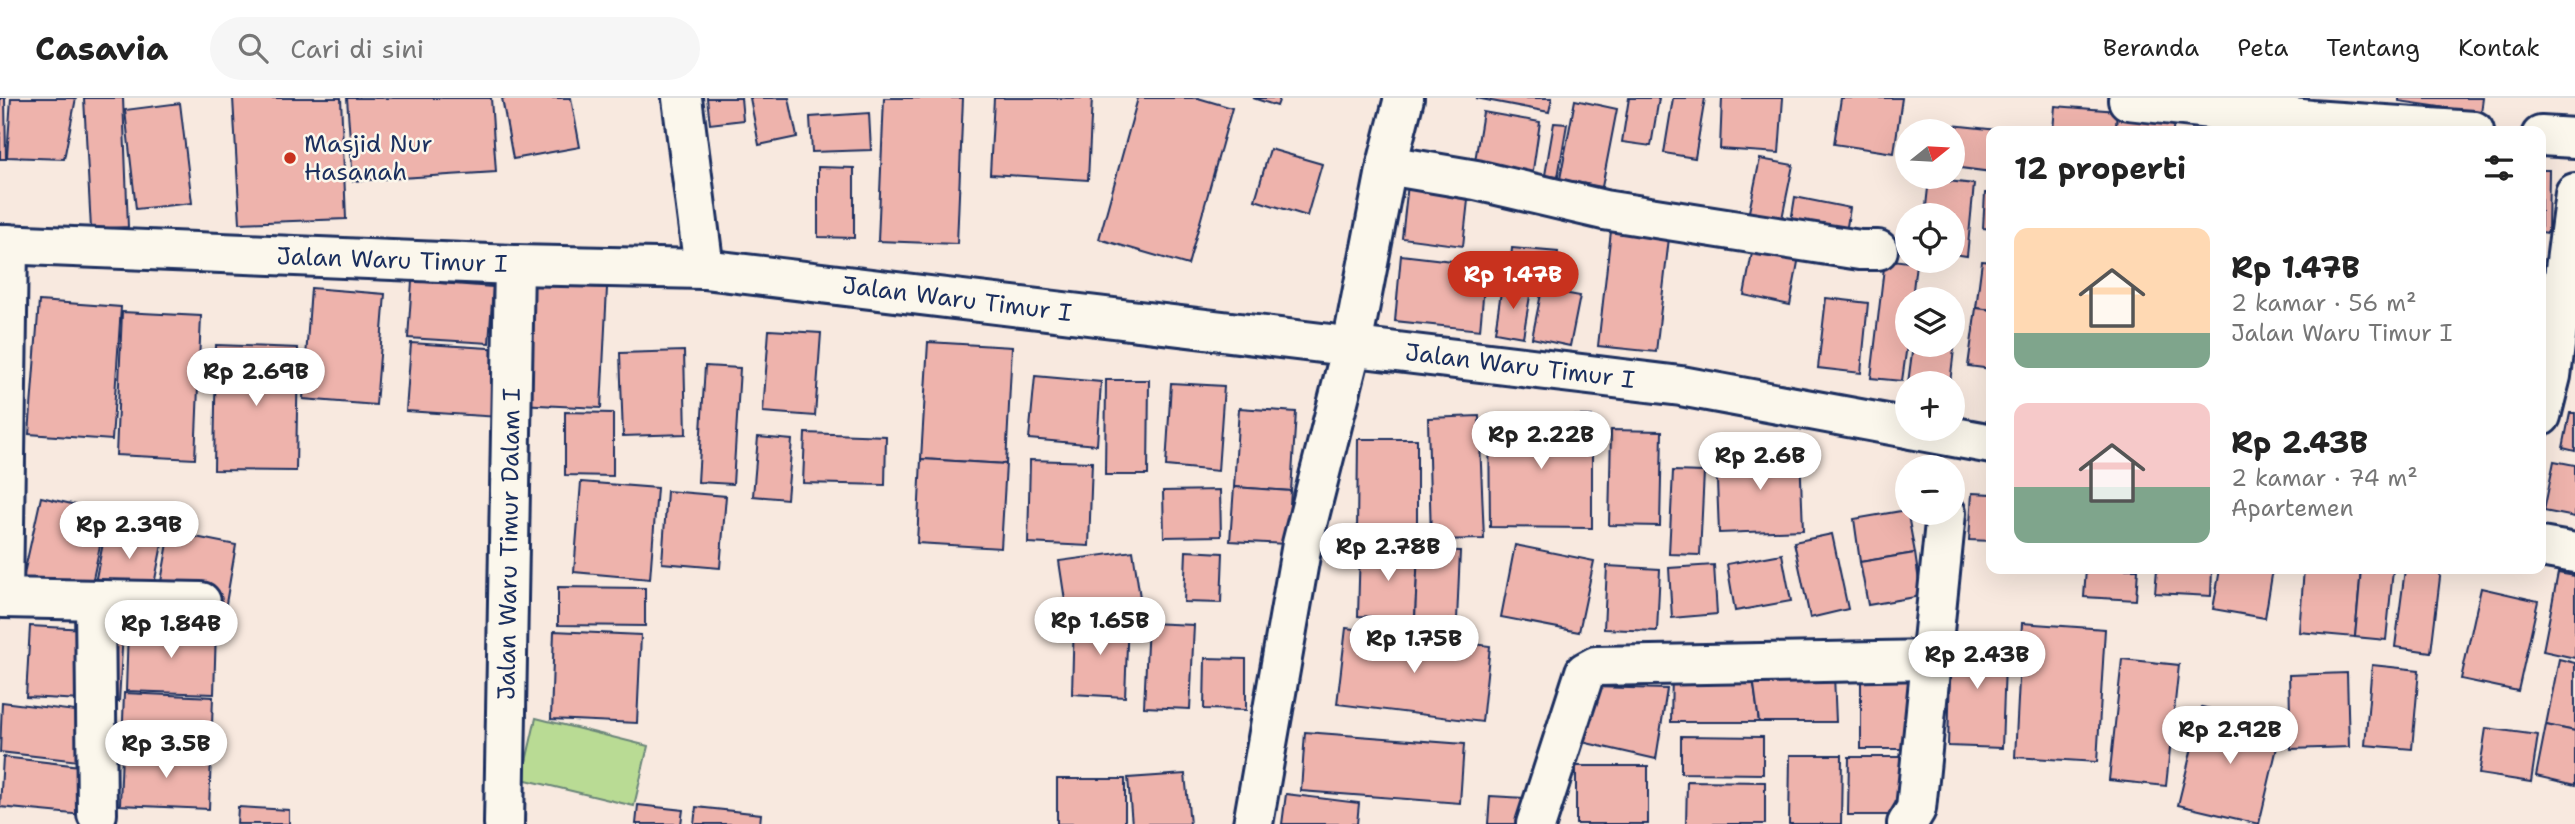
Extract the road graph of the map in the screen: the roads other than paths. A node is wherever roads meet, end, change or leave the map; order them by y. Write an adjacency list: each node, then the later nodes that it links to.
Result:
1 (682, 98): 12 (street)
2 (1404, 98): 7 (street)
3 (2128, 100): 4 (street)
4 (2400, 126)
5 (2546, 136): 6 (street)
6 (2575, 138)
7 (1387, 165): 10 (street); 13 (street)
8 (2575, 193): 14 (street)
9 (4, 244): 11 (street, Jalan Waru Timur I); 22 (street)
10 (1878, 250)
11 (514, 265): 12 (street, Jalan Waru Timur I); 26 (street, Jalan Waru Timur Dalam I)
12 (704, 269): 13 (street, Jalan Waru Timur I)
13 (1352, 345): 15 (street, Jalan Waru Timur I); 27 (street)
14 (2546, 396)
15 (1895, 425)
16 (1932, 441): 18 (street, Jalan Waru Timur I)
17 (1986, 445): 18 (street, Jalan Waru Timur I)
18 (1952, 452)
19 (1945, 525): 24 (street)
20 (2546, 548): 21 (street)
21 (2575, 553)
22 (94, 600): 23 (street); 25 (street)
23 (201, 602)
24 (1931, 660): 28 (street); 29 (street)
25 (97, 814)
26 (504, 824)
27 (1253, 824)
28 (1536, 824)
29 (1907, 824)

